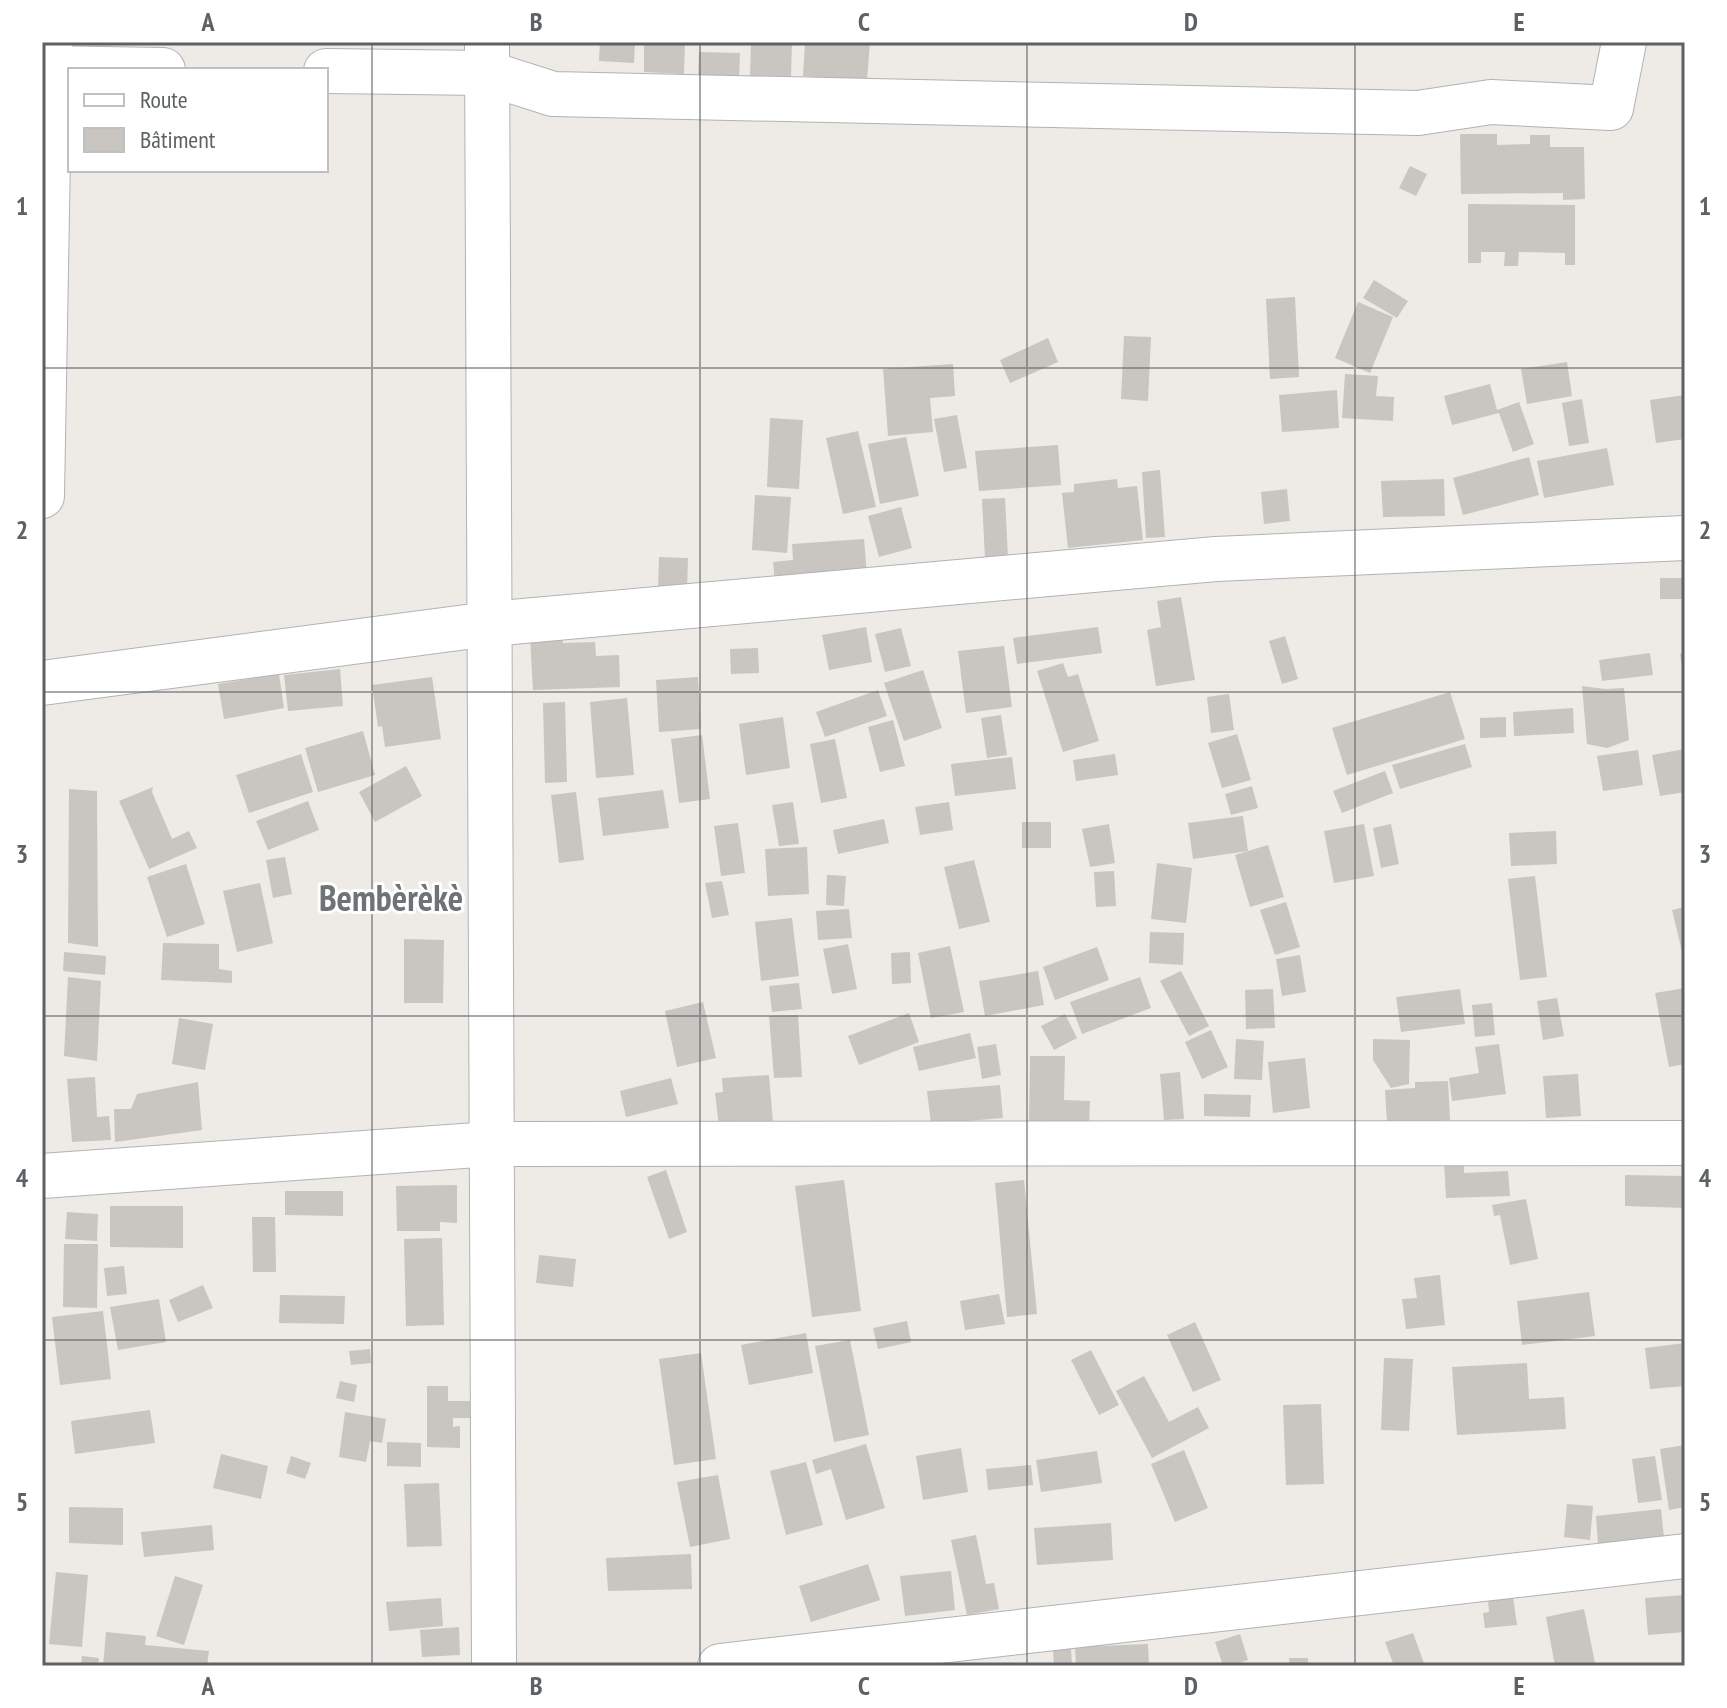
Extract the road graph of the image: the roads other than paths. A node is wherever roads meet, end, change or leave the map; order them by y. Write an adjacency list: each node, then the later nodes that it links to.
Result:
1 (1624, 42): 2 (street)
2 (487, 57): 5 (street); 8 (street)
3 (47, 60): 4 (street); 6 (street)
4 (140, 68)
5 (328, 71)
6 (42, 496)
7 (1685, 538): 8 (street)
8 (489, 624): 9 (street); 11 (street)
9 (42, 683)
10 (1685, 1143): 11 (street)
11 (491, 1144): 12 (street); 14 (street)
12 (42, 1176)
13 (1685, 1556): 15 (street)
14 (494, 1666)
15 (720, 1666)

